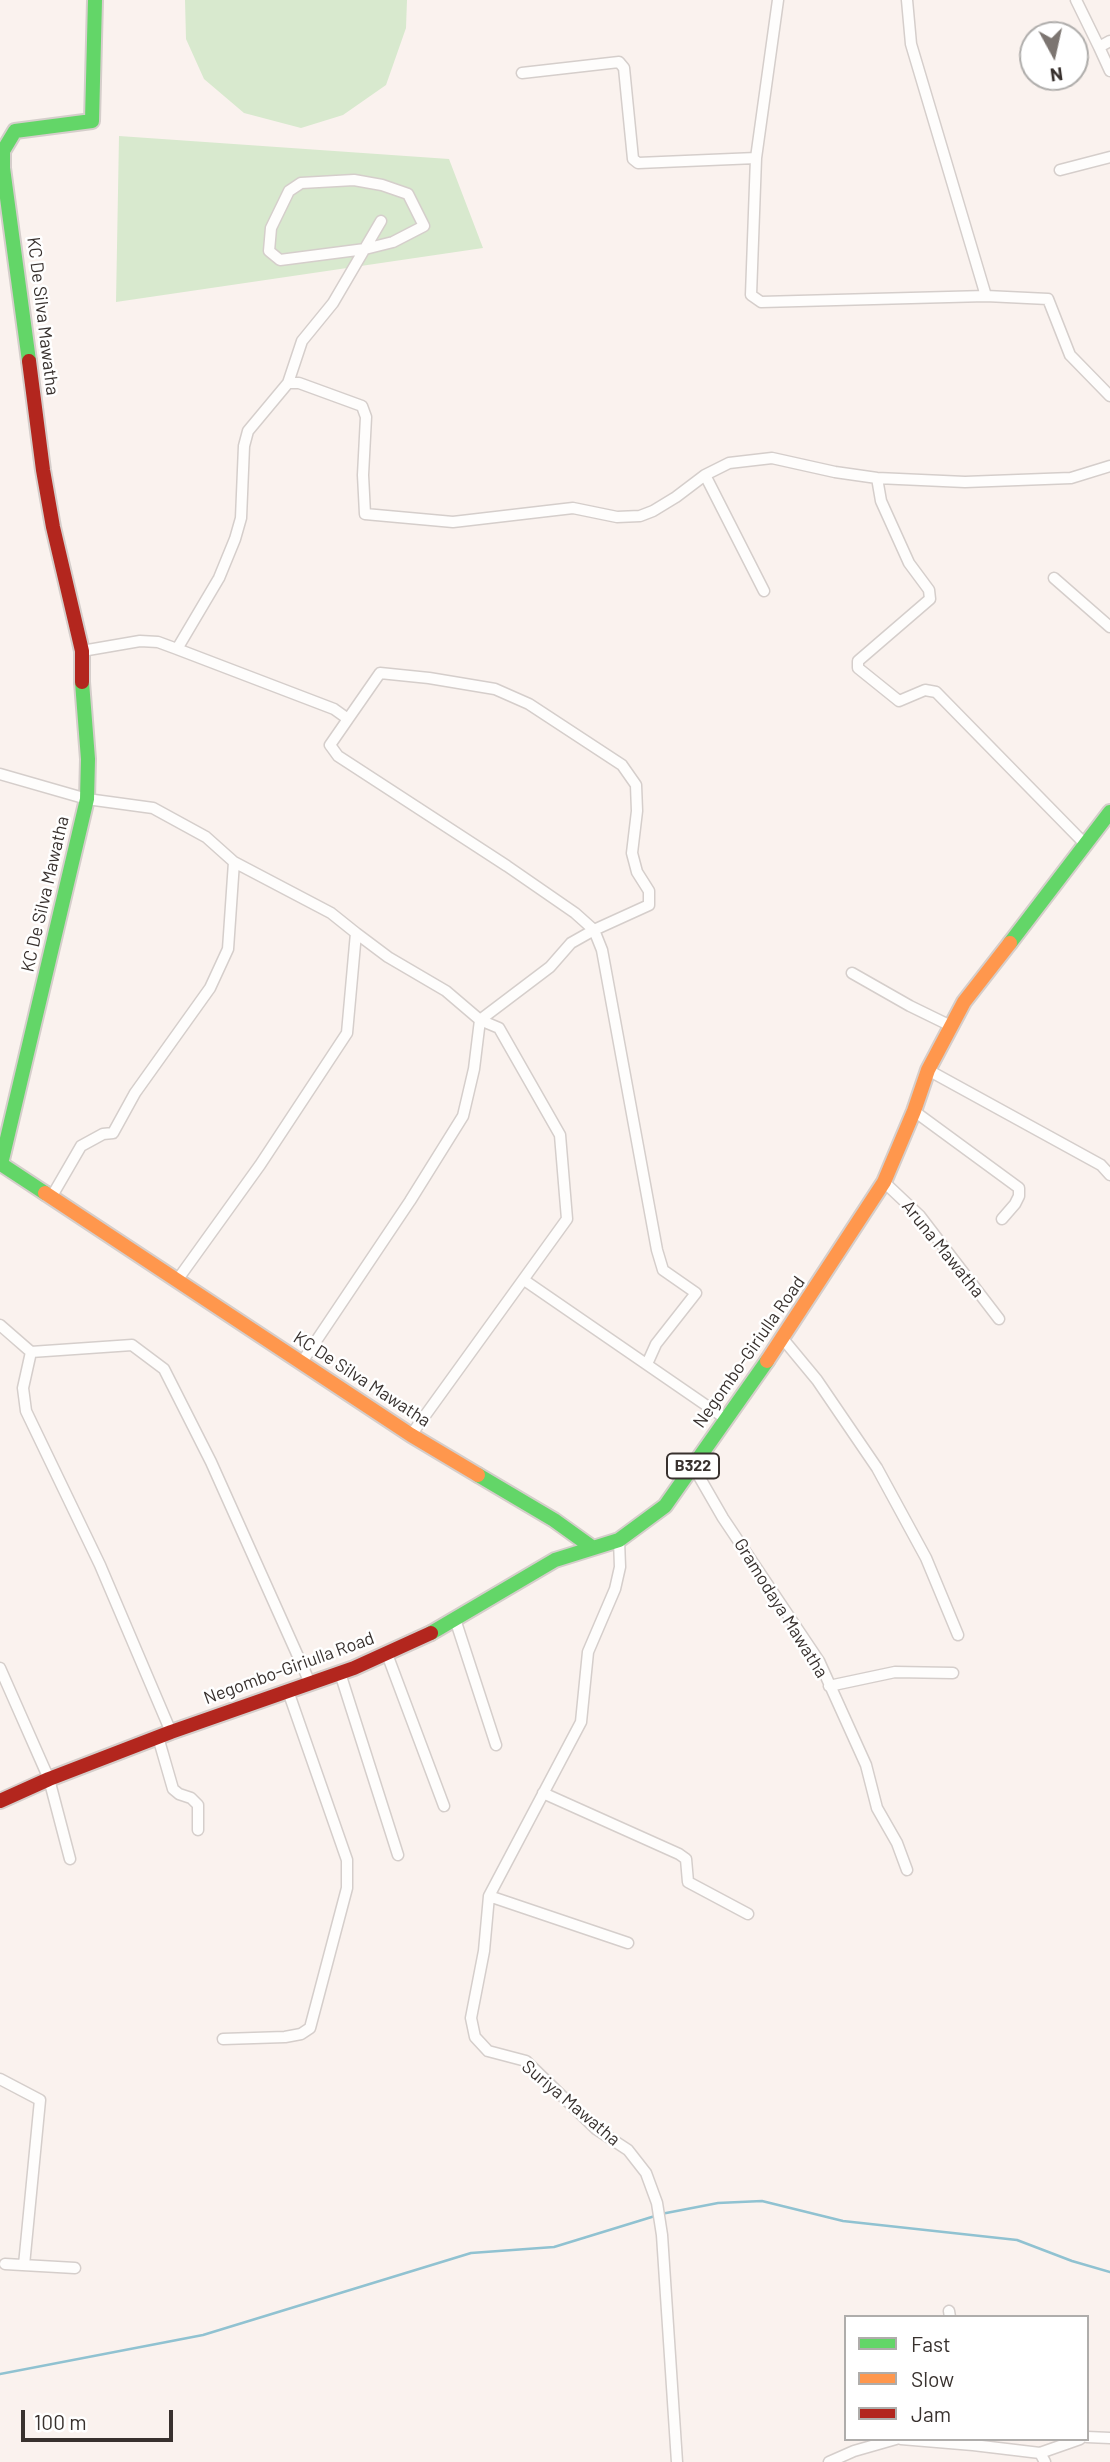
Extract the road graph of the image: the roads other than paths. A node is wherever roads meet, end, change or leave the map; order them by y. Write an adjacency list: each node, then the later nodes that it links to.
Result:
1 (95, 0): 24 (street, KC De Silva Mawatha)
2 (778, 0): 10 (street)
3 (907, 0): 14 (street)
4 (1076, 0): 6 (street)
5 (1110, 41): 6 (street)
6 (1099, 47): 7 (street)
7 (1110, 71)
8 (522, 73): 10 (street)
9 (1110, 157): 11 (street)
10 (756, 158): 14 (street)
11 (1059, 170)
12 (381, 221): 13 (street)
13 (365, 250): 13 (street); 15 (street)
14 (986, 296): 16 (street)
15 (288, 383): 18 (street); 23 (street)
16 (1110, 396)
17 (1110, 466): 19 (street)
18 (705, 475): 19 (street); 21 (street)
19 (877, 478): 29 (street)
20 (1055, 578): 22 (street)
21 (764, 591)
22 (1110, 628)
23 (177, 649): 24 (street); 25 (street)
24 (82, 651): 27 (street, KC De Silva Mawatha)
25 (348, 719): 31 (street); 31 (street)
26 (0, 774): 27 (street)
27 (87, 799): 30 (street); 38 (street, KC De Silva Mawatha)
28 (1110, 812): 29 (street, Negombo-Giriulla Road / B322)
29 (1085, 844): 35 (street, Negombo-Giriulla Road / B322)
30 (234, 862): 32 (street); 41 (street)
31 (594, 930): 34 (street); 50 (street)
32 (356, 933): 34 (street); 43 (street)
33 (852, 973): 35 (street)
34 (480, 1020): 44 (street); 49 (street)
35 (951, 1026): 36 (street, Negombo-Giriulla Road / B322)
36 (928, 1070): 37 (street, Negombo-Giriulla Road / B322); 39 (street)
37 (914, 1111): 40 (street, Negombo-Giriulla Road / B322); 42 (street)
38 (0, 1164): 41 (street, KC De Silva Mawatha)
39 (1110, 1175)
40 (884, 1182): 45 (street, Aruna Mawatha); 47 (street, Negombo-Giriulla Road / B322)
41 (52, 1196): 43 (street, KC De Silva Mawatha)
42 (1002, 1219)
43 (178, 1279): 49 (street, KC De Silva Mawatha)
44 (524, 1280): 50 (street); 52 (street)
45 (999, 1319)
46 (0, 1325): 48 (street)
47 (783, 1339): 51 (street, Negombo-Giriulla Road / B322); 57 (street)
48 (31, 1352): 62 (street); 65 (street)
49 (302, 1362): 52 (street, KC De Silva Mawatha)
50 (647, 1364): 51 (street)
51 (726, 1419): 53 (street, Negombo-Giriulla Road / B322)
52 (411, 1435): 55 (street, KC De Silva Mawatha)
53 (693, 1465): 54 (street, Negombo-Giriulla Road / B322); 63 (street, Gramodaya Mawatha)
54 (619, 1539): 55 (street, Negombo-Giriulla Road / B322); 68 (street, Suriya Mawatha)
55 (593, 1548): 56 (street, Negombo-Giriulla Road / B322)
56 (455, 1619): 58 (street, Negombo-Giriulla Road / B322); 66 (street)
57 (958, 1634)
58 (387, 1654): 60 (street, Negombo-Giriulla Road / B322); 70 (street)
59 (0, 1668): 67 (street)
60 (340, 1673): 62 (street, Negombo-Giriulla Road / B322); 72 (street)
61 (953, 1673): 63 (street)
62 (310, 1683): 64 (street, Negombo-Giriulla Road / B322)
63 (830, 1686): 74 (street, Gramodaya Mawatha)
64 (288, 1691): 65 (street, Negombo-Giriulla Road / B322); 78 (street)
65 (164, 1735): 67 (street, Negombo-Giriulla Road / B322); 71 (street)
66 (496, 1745)
67 (49, 1779): 69 (street, Negombo-Giriulla Road / B322); 73 (street)
68 (544, 1793): 75 (street, Suriya Mawatha); 76 (street)
69 (0, 1801)
70 (444, 1806)
71 (198, 1830)
72 (398, 1855)
73 (69, 1859)
74 (907, 1870)
75 (489, 1896): 77 (street); 90 (street, Suriya Mawatha)
76 (748, 1914)
77 (628, 1943)
78 (223, 2039)
79 (0, 2079): 81 (street)
80 (5, 2264): 81 (street)
81 (24, 2265): 82 (street)
82 (75, 2268)
83 (1089, 2437): 84 (street)
84 (1110, 2438)
85 (892, 2441): 91 (street)
86 (948, 2441): 88 (street)
87 (1076, 2441): 89 (street)
88 (972, 2442): 89 (street)
89 (1042, 2458)
90 (677, 2462)
91 (830, 2462)

